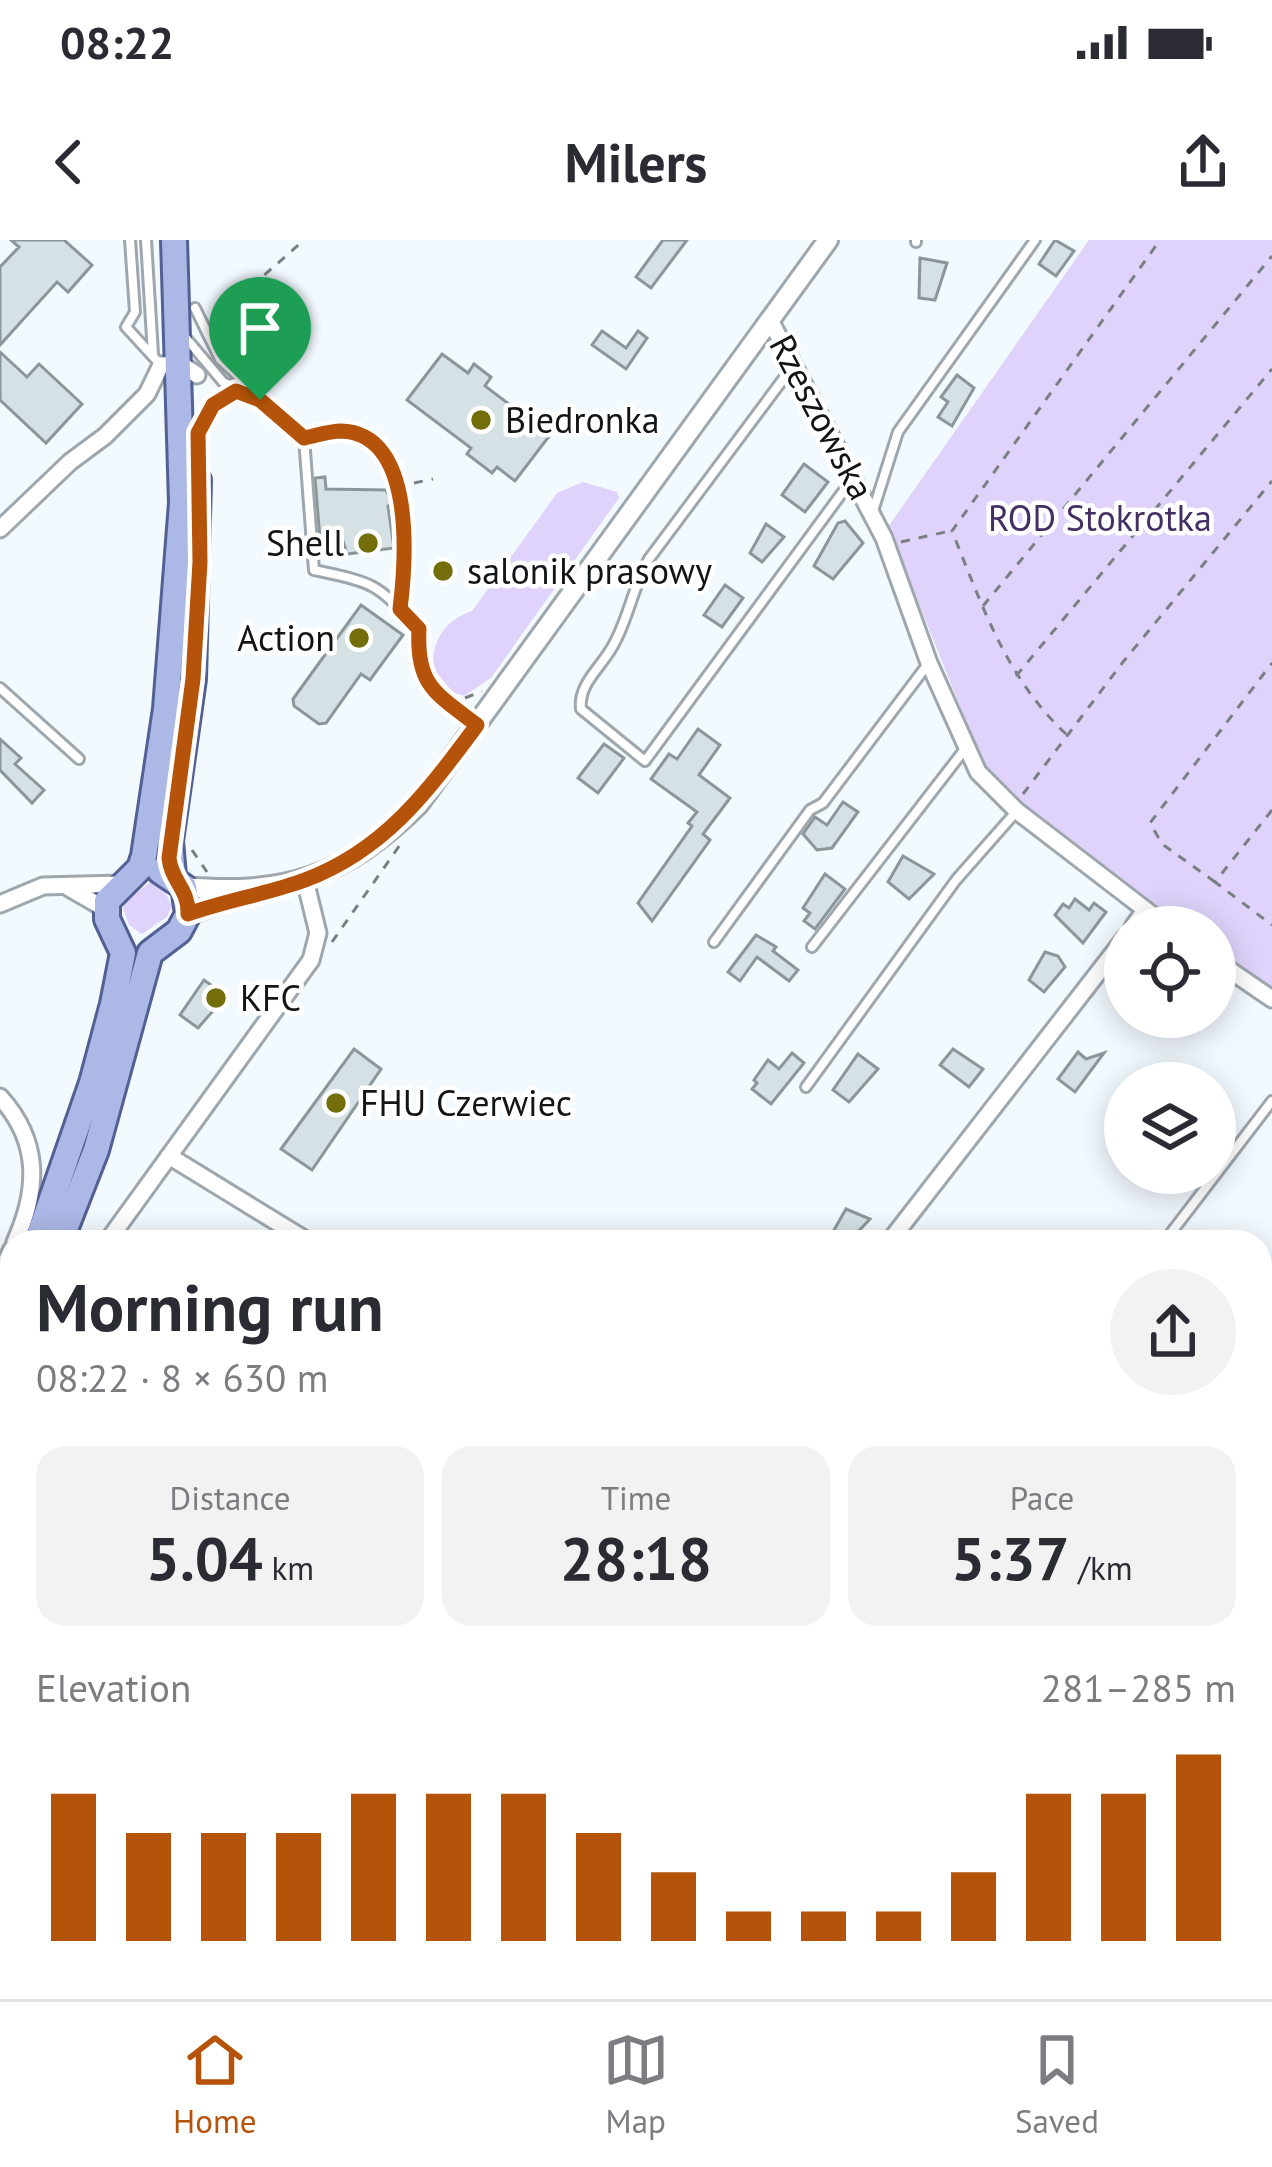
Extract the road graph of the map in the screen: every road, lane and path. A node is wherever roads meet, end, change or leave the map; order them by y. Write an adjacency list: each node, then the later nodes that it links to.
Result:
1 (130, 240): 12 (lane)
2 (146, 240): 12 (lane)
3 (174, 240): 12 (main road)
4 (189, 240): 10 (main road)
5 (304, 240): 13 (path)
6 (829, 240): 11 (street, Rzeszowska)
7 (1035, 240): 24 (lane, Rzeszowska)
8 (1160, 240): 26 (path)
9 (1272, 256): 28 (path)
10 (195, 308): 12 (main road); 17 (lane)
11 (770, 320): 14 (street, Rzeszowska); 34 (street)
12 (177, 362): 16 (lane); 18 (main road); 25 (street); 42 (main road)
13 (240, 365)
14 (793, 366): 20 (street, Rzeszowska); 20 (lane)
15 (1272, 369): 32 (path)
16 (236, 391): 17 (lane); 18 (lane)
17 (260, 400): 19 (lane)
18 (198, 433): 44 (main road)
19 (304, 438): 29 (lane); 29 (lane)
20 (854, 477): 24 (street, Rzeszowska)
21 (433, 479): 23 (path)
22 (1272, 481): 35 (path)
23 (409, 483)
24 (872, 512): 27 (street)
25 (0, 529)
26 (952, 531): 27 (path); 28 (path)
27 (892, 544): 30 (street)
28 (982, 606): 32 (path)
29 (400, 609): 34 (lane)
30 (929, 663): 36 (street); 55 (lane)
31 (1272, 663): 45 (path)
32 (1016, 676): 35 (path)
33 (0, 688): 37 (lane)
34 (477, 725): 43 (street)
35 (1066, 734): 38 (path)
36 (965, 749): 38 (street); 57 (lane)
37 (79, 760)
38 (1016, 805): 50 (street); 62 (lane)
39 (1272, 810): 45 (path)
40 (398, 838): 58 (path)
41 (189, 845): 46 (path)
42 (130, 876): 44 (main road); 47 (street); 51 (main road)
43 (304, 880): 48 (street); 65 (street)
44 (179, 882): 48 (street); 52 (main road)
45 (1215, 882): 53 (path)
46 (215, 883)
47 (69, 888): 49 (street); 51 (street)
48 (253, 892): 52 (street)
49 (3, 898)
50 (1140, 906)
51 (106, 910): 54 (main road)
52 (188, 914): 56 (main road)
53 (1272, 926)
54 (117, 934): 56 (main road); 67 (main road)
55 (714, 942)
56 (154, 946): 68 (main road)
57 (812, 947)
58 (323, 956)
59 (1104, 965): 71 (street)
60 (1236, 974): 61 (street)
61 (1272, 999)
62 (806, 1087)
63 (0, 1097): 66 (street)
64 (1272, 1101): 72 (lane)
65 (169, 1156): 69 (street); 70 (street)
66 (19, 1230)
67 (41, 1230)
68 (64, 1230)
69 (116, 1230)
70 (287, 1230)
71 (898, 1230)
72 (1173, 1230)

